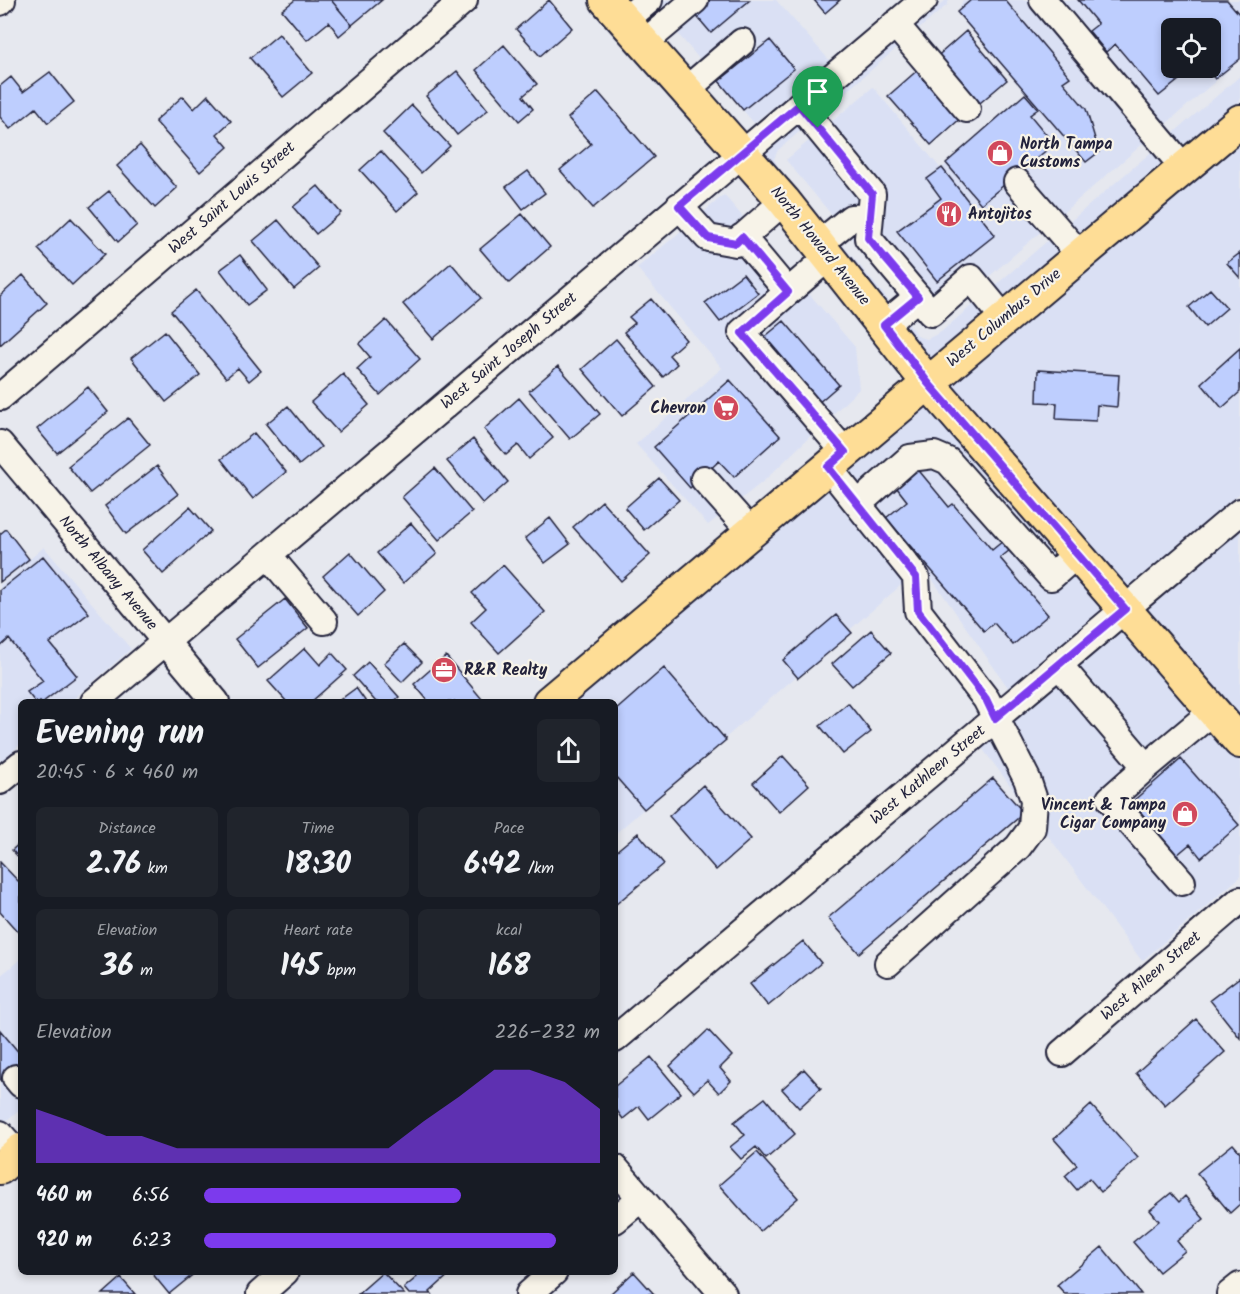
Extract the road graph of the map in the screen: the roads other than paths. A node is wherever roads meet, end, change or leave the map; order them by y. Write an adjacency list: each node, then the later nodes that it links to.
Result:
1 (464, 0): 27 (street, West Saint Louis Street)
2 (649, 0): 6 (street)
3 (694, 0): 6 (street)
4 (924, 0): 7 (street, West Saint Joseph Street)
5 (1043, 0): 14 (street)
6 (625, 21): 9 (main road, North Howard Avenue)
7 (895, 24): 10 (street, West Saint Joseph Street); 11 (street)
8 (742, 42): 9 (street)
9 (686, 90): 13 (main road, North Howard Avenue)
10 (799, 105): 13 (street, West Saint Joseph Street); 18 (street)
11 (967, 109)
12 (1240, 121): 14 (main road, West Columbus Drive)
13 (742, 152): 16 (main road, North Howard Avenue); 17 (street, West Saint Joseph Street)
14 (1184, 168): 21 (main road, West Columbus Drive)
15 (1017, 182): 21 (street)
16 (784, 201): 19 (street); 20 (main road, North Howard Avenue)
17 (679, 206): 19 (street); 37 (street, West Saint Joseph Street)
18 (870, 217): 20 (street); 23 (street)
19 (742, 237): 22 (street)
20 (824, 250): 22 (street); 25 (main road, North Howard Avenue)
21 (1080, 255): 24 (main road, West Columbus Drive)
22 (788, 292): 29 (street)
23 (918, 297): 24 (street); 25 (street)
24 (1005, 318): 26 (main road, West Columbus Drive)
25 (884, 325): 26 (main road, North Howard Avenue)
26 (928, 383): 29 (main road, West Columbus Drive); 30 (main road, North Howard Avenue)
27 (0, 397)
28 (0, 444): 40 (street, North Albany Avenue)
29 (837, 460): 33 (street); 35 (main road, West Columbus Drive)
30 (1005, 471): 32 (street); 36 (main road, North Howard Avenue)
31 (704, 479): 35 (street)
32 (976, 493): 33 (street); 36 (street)
33 (858, 504): 46 (street)
34 (1240, 512): 38 (street, West Kathleen Street)
35 (751, 532): 44 (main road, West Columbus Drive)
36 (1077, 554): 38 (main road, North Howard Avenue)
37 (268, 555): 39 (street); 40 (street, West Saint Joseph Street)
38 (1125, 609): 41 (street, West Kathleen Street); 45 (main road, North Howard Avenue)
39 (324, 621)
40 (165, 642): 42 (street, West Saint Joseph Street); 43 (street, North Albany Avenue)
41 (1059, 665): 46 (street, West Kathleen Street); 49 (street)
42 (98, 699)
43 (213, 699)
44 (553, 699)
45 (1213, 711): 47 (main road, North Howard Avenue); 49 (street)
46 (995, 718): 53 (street); 54 (street, West Kathleen Street)
47 (1240, 742)
48 (18, 766): 50 (street)
49 (1146, 767): 51 (street)
50 (0, 781)
51 (1182, 882)
52 (1240, 900): 55 (street, West Aileen Street)
53 (888, 963)
54 (618, 1036)
55 (1062, 1053)
56 (618, 1171): 57 (street)
57 (641, 1198): 58 (street); 64 (street)
58 (618, 1217)
59 (282, 1275): 62 (street)
60 (551, 1275): 63 (street)
61 (1240, 1286): 65 (street)
62 (260, 1294)
63 (529, 1294)
64 (723, 1294)
65 (1230, 1294)

